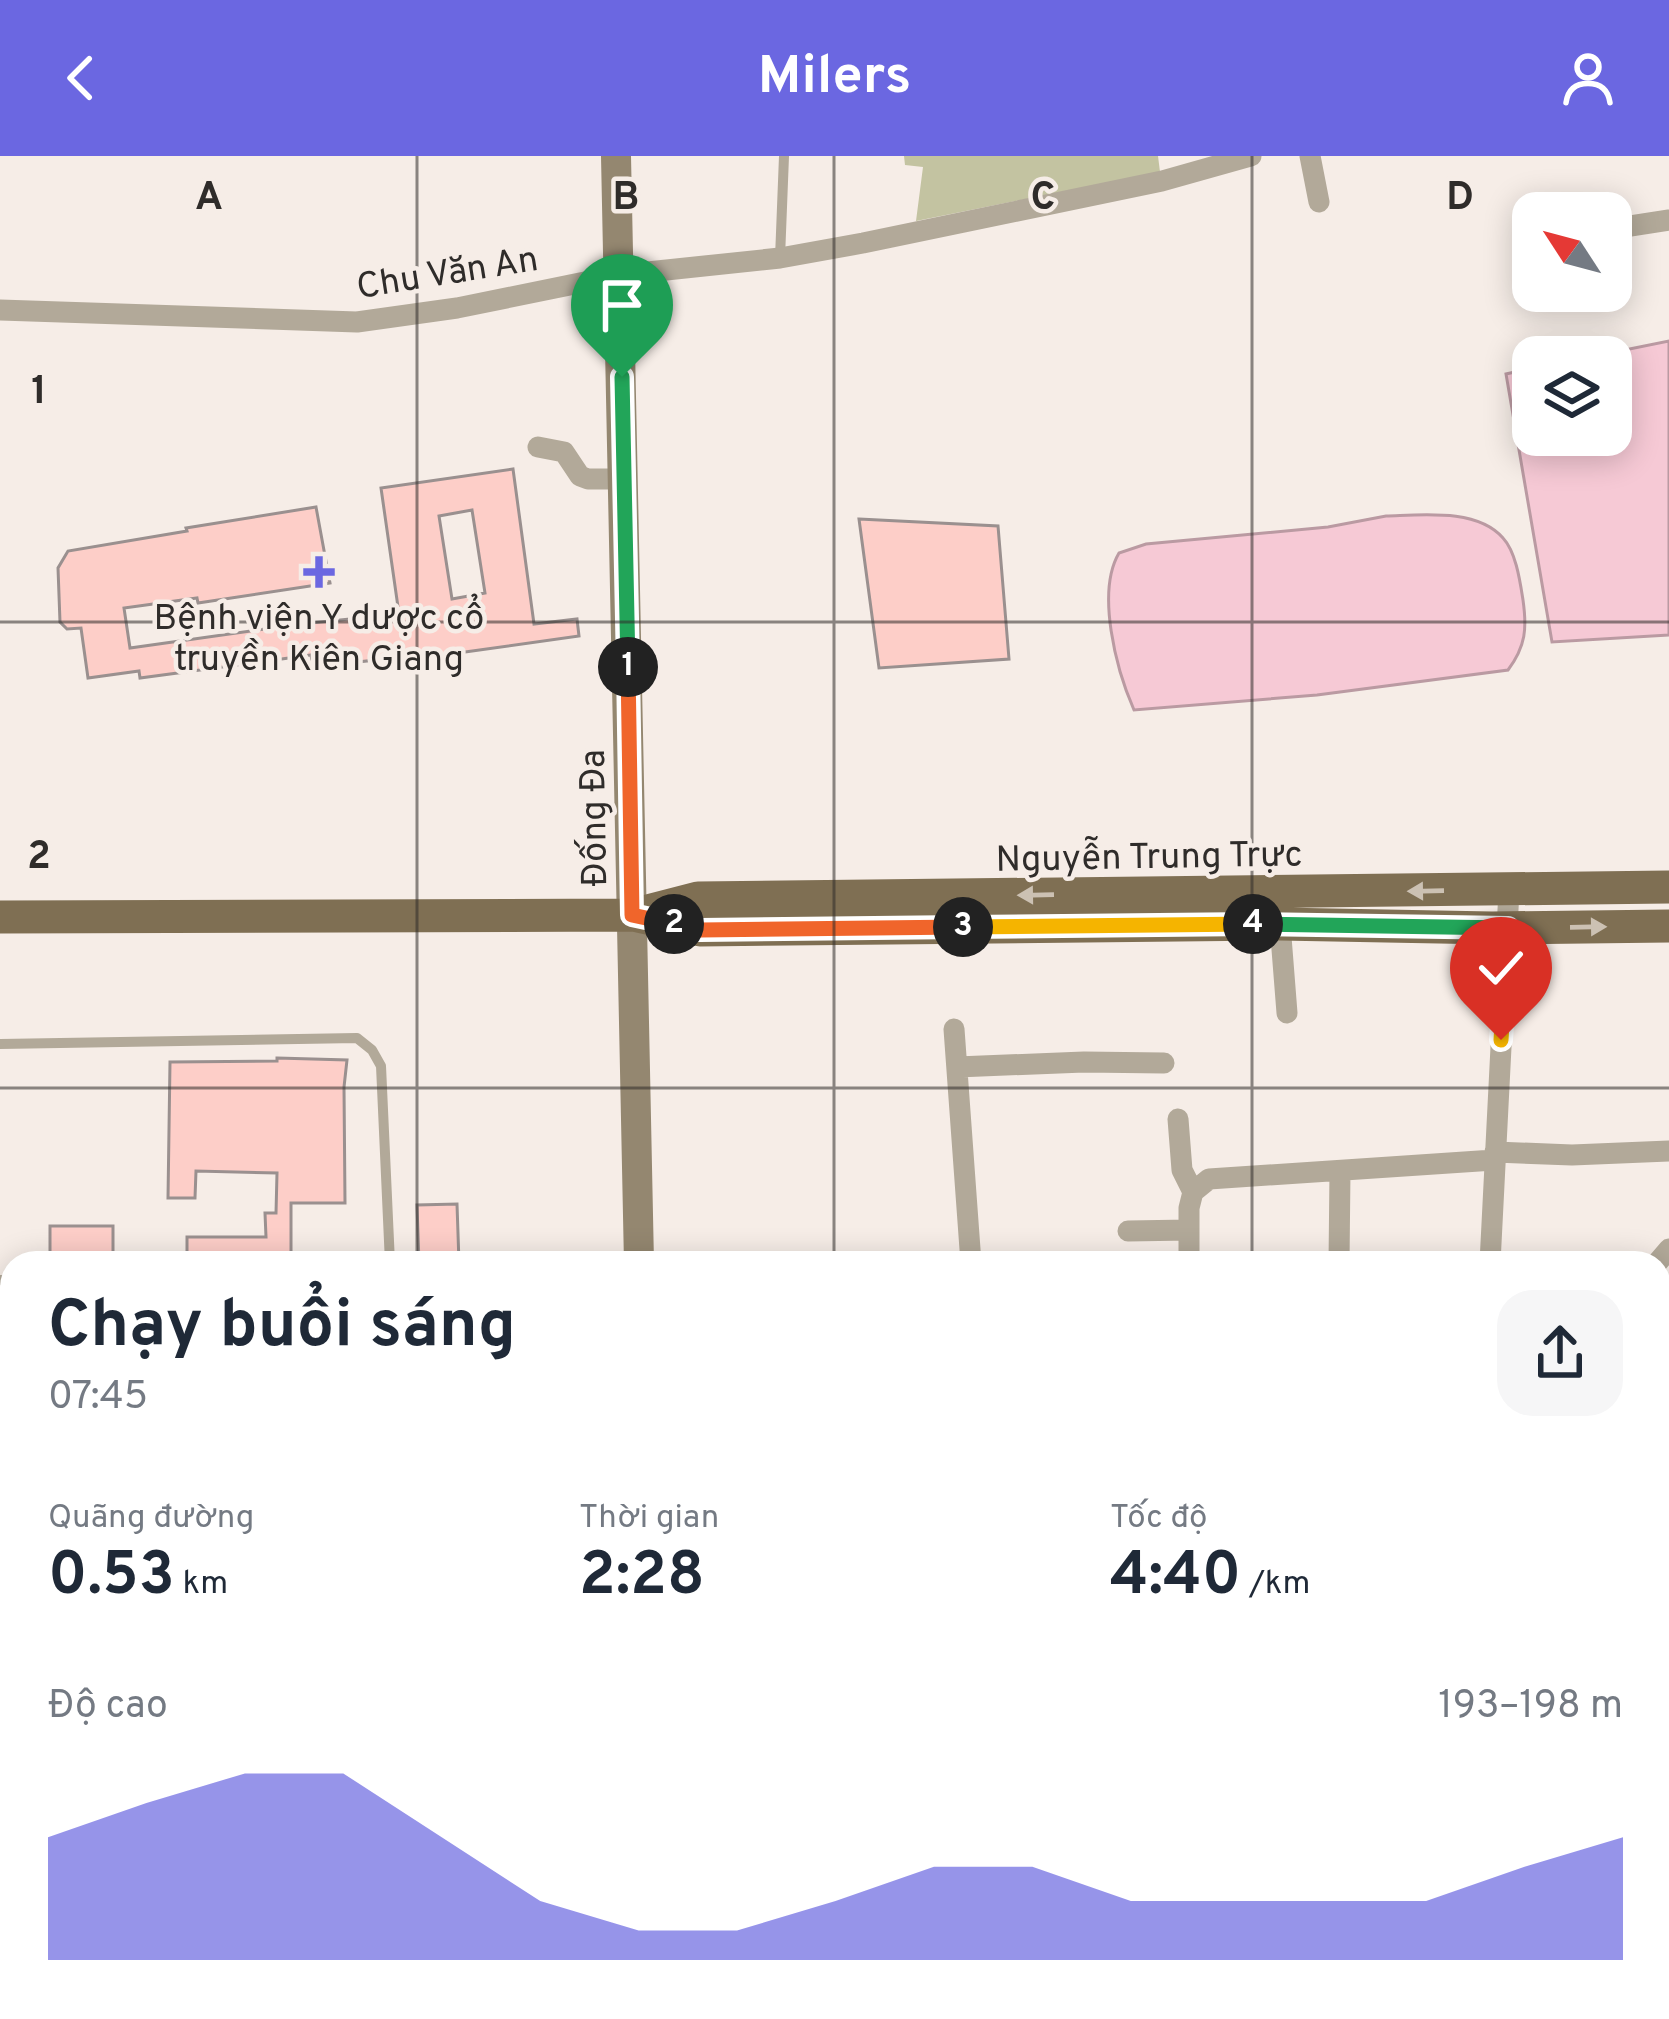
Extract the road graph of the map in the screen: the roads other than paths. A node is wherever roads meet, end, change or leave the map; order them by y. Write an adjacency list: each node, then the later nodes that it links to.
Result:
1 (616, 156): 9 (street, Đống Đa)
2 (784, 156): 8 (lane)
3 (1310, 156): 5 (street)
4 (1238, 158): 8 (street, Chu Văn An)
5 (1319, 202)
6 (1669, 220): 7 (street)
7 (1632, 226)
8 (780, 258): 9 (street, Chu Văn An)
9 (620, 275): 10 (street, Chu Văn An); 12 (street, Đống Đa)
10 (0, 310)
11 (538, 447): 12 (street)
12 (624, 479): 15 (street, Đống Đa)
13 (1669, 887): 14 (main road, Nguyễn Trung Trực)
14 (1509, 890): 15 (main road, Nguyễn Trung Trực, one-way to 15); 19 (street)
15 (632, 915): 16 (main road, Nguyễn Trung Trực); 17 (main road, Nguyễn Trung Trực); 33 (street, Đống Đa)
16 (0, 917)
17 (1280, 924): 19 (main road, Nguyễn Trung Trực); 20 (street)
18 (1669, 926): 19 (main road, Nguyễn Trung Trực, one-way to 18)
19 (1508, 928): 27 (street)
20 (1287, 1013)
21 (954, 1029): 24 (street)
22 (0, 1044): 32 (lane)
23 (1164, 1063): 24 (street)
24 (957, 1067): 34 (street)
25 (1178, 1119): 29 (street)
26 (1669, 1150): 27 (street)
27 (1494, 1156): 28 (street); 37 (street)
28 (1340, 1171): 29 (street); 36 (street)
29 (1193, 1192): 30 (street)
30 (1189, 1230): 31 (street); 35 (street)
31 (1128, 1232)
32 (389, 1251)
33 (639, 1251)
34 (970, 1251)
35 (1189, 1251)
36 (1339, 1251)
37 (1490, 1251)

